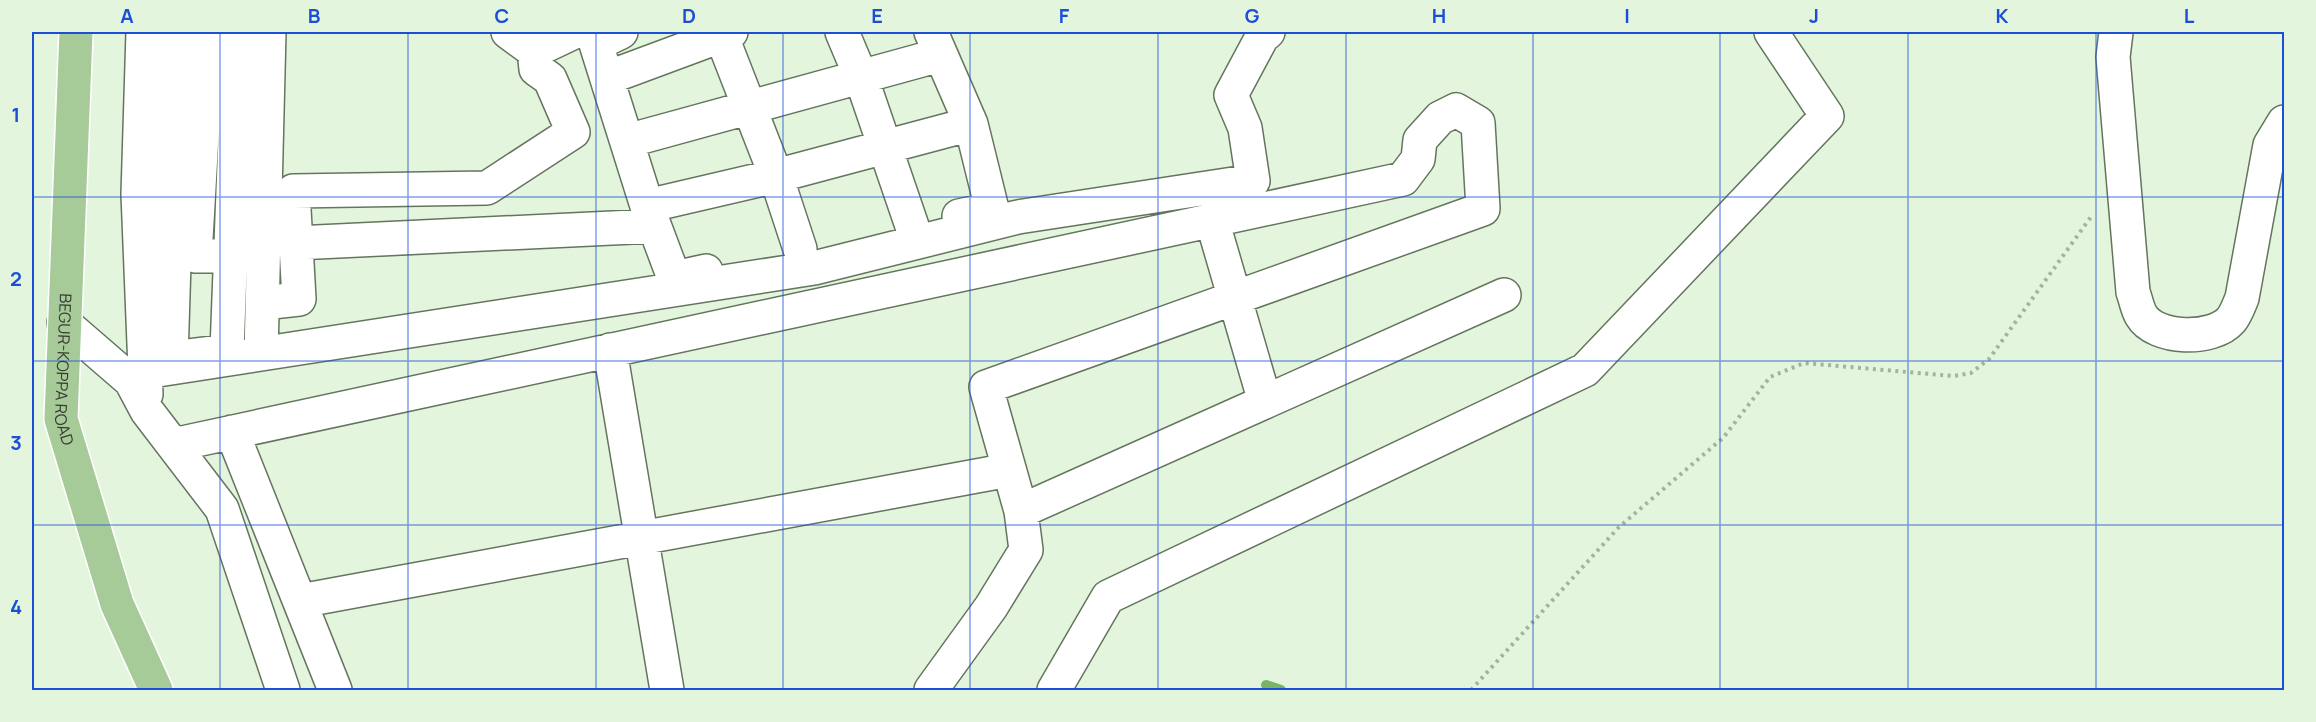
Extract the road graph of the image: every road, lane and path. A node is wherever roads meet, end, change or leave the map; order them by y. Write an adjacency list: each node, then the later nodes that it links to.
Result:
1 (76, 32): 38 (main road, BEGUR-KOPPA ROAD)
2 (143, 32): 41 (lane)
3 (176, 32): 20 (lane)
4 (208, 32): 20 (lane)
5 (238, 32): 23 (lane)
6 (269, 32): 24 (lane)
7 (508, 32): 16 (lane)
8 (574, 32): 16 (lane)
9 (621, 32): 18 (lane)
10 (842, 32): 17 (lane)
11 (1268, 32): 40 (lane)
12 (1771, 32): 55 (lane)
13 (2116, 32): 27 (lane)
14 (724, 33): 18 (lane); 19 (lane)
15 (936, 44): 17 (lane); 22 (lane)
16 (534, 51): 32 (lane)
17 (861, 77): 19 (lane); 26 (lane)
18 (607, 78): 25 (lane)
19 (748, 107): 25 (lane); 28 (lane)
20 (187, 122): 23 (lane); 34 (lane); 34 (lane)
21 (2284, 122): 27 (lane)
22 (971, 124): 26 (lane); 31 (lane)
23 (235, 125): 24 (lane); 34 (lane)
24 (267, 128): 37 (lane)
25 (627, 141): 29 (lane)
26 (885, 147): 28 (lane); 31 (lane)
27 (2123, 172): 56 (path)
28 (776, 176): 29 (lane); 33 (lane)
29 (651, 216): 32 (lane); 33 (lane)
30 (1212, 220): 36 (lane); 36 (lane); 39 (lane)
31 (912, 226): 33 (lane)
32 (296, 243): 37 (lane)
33 (800, 249)
34 (230, 256)
35 (1504, 295): 42 (lane)
36 (1234, 299): 42 (lane); 46 (lane)
37 (263, 303): 40 (lane)
38 (64, 323): 43 (lane); 50 (main road, BEGUR-KOPPA ROAD)
39 (610, 350): 44 (lane); 48 (lane)
40 (261, 354): 41 (lane)
41 (145, 372): 43 (lane)
42 (1265, 402): 47 (lane)
43 (147, 411): 45 (lane)
44 (232, 432): 45 (lane); 49 (lane)
45 (173, 445): 51 (lane)
46 (1009, 470): 47 (lane); 48 (lane)
47 (1021, 511): 54 (lane)
48 (642, 537): 49 (lane); 53 (lane)
49 (300, 601): 52 (lane)
50 (156, 690)
51 (283, 690)
52 (335, 690)
53 (667, 690)
54 (931, 690)
55 (1054, 690)
56 (1471, 690)

